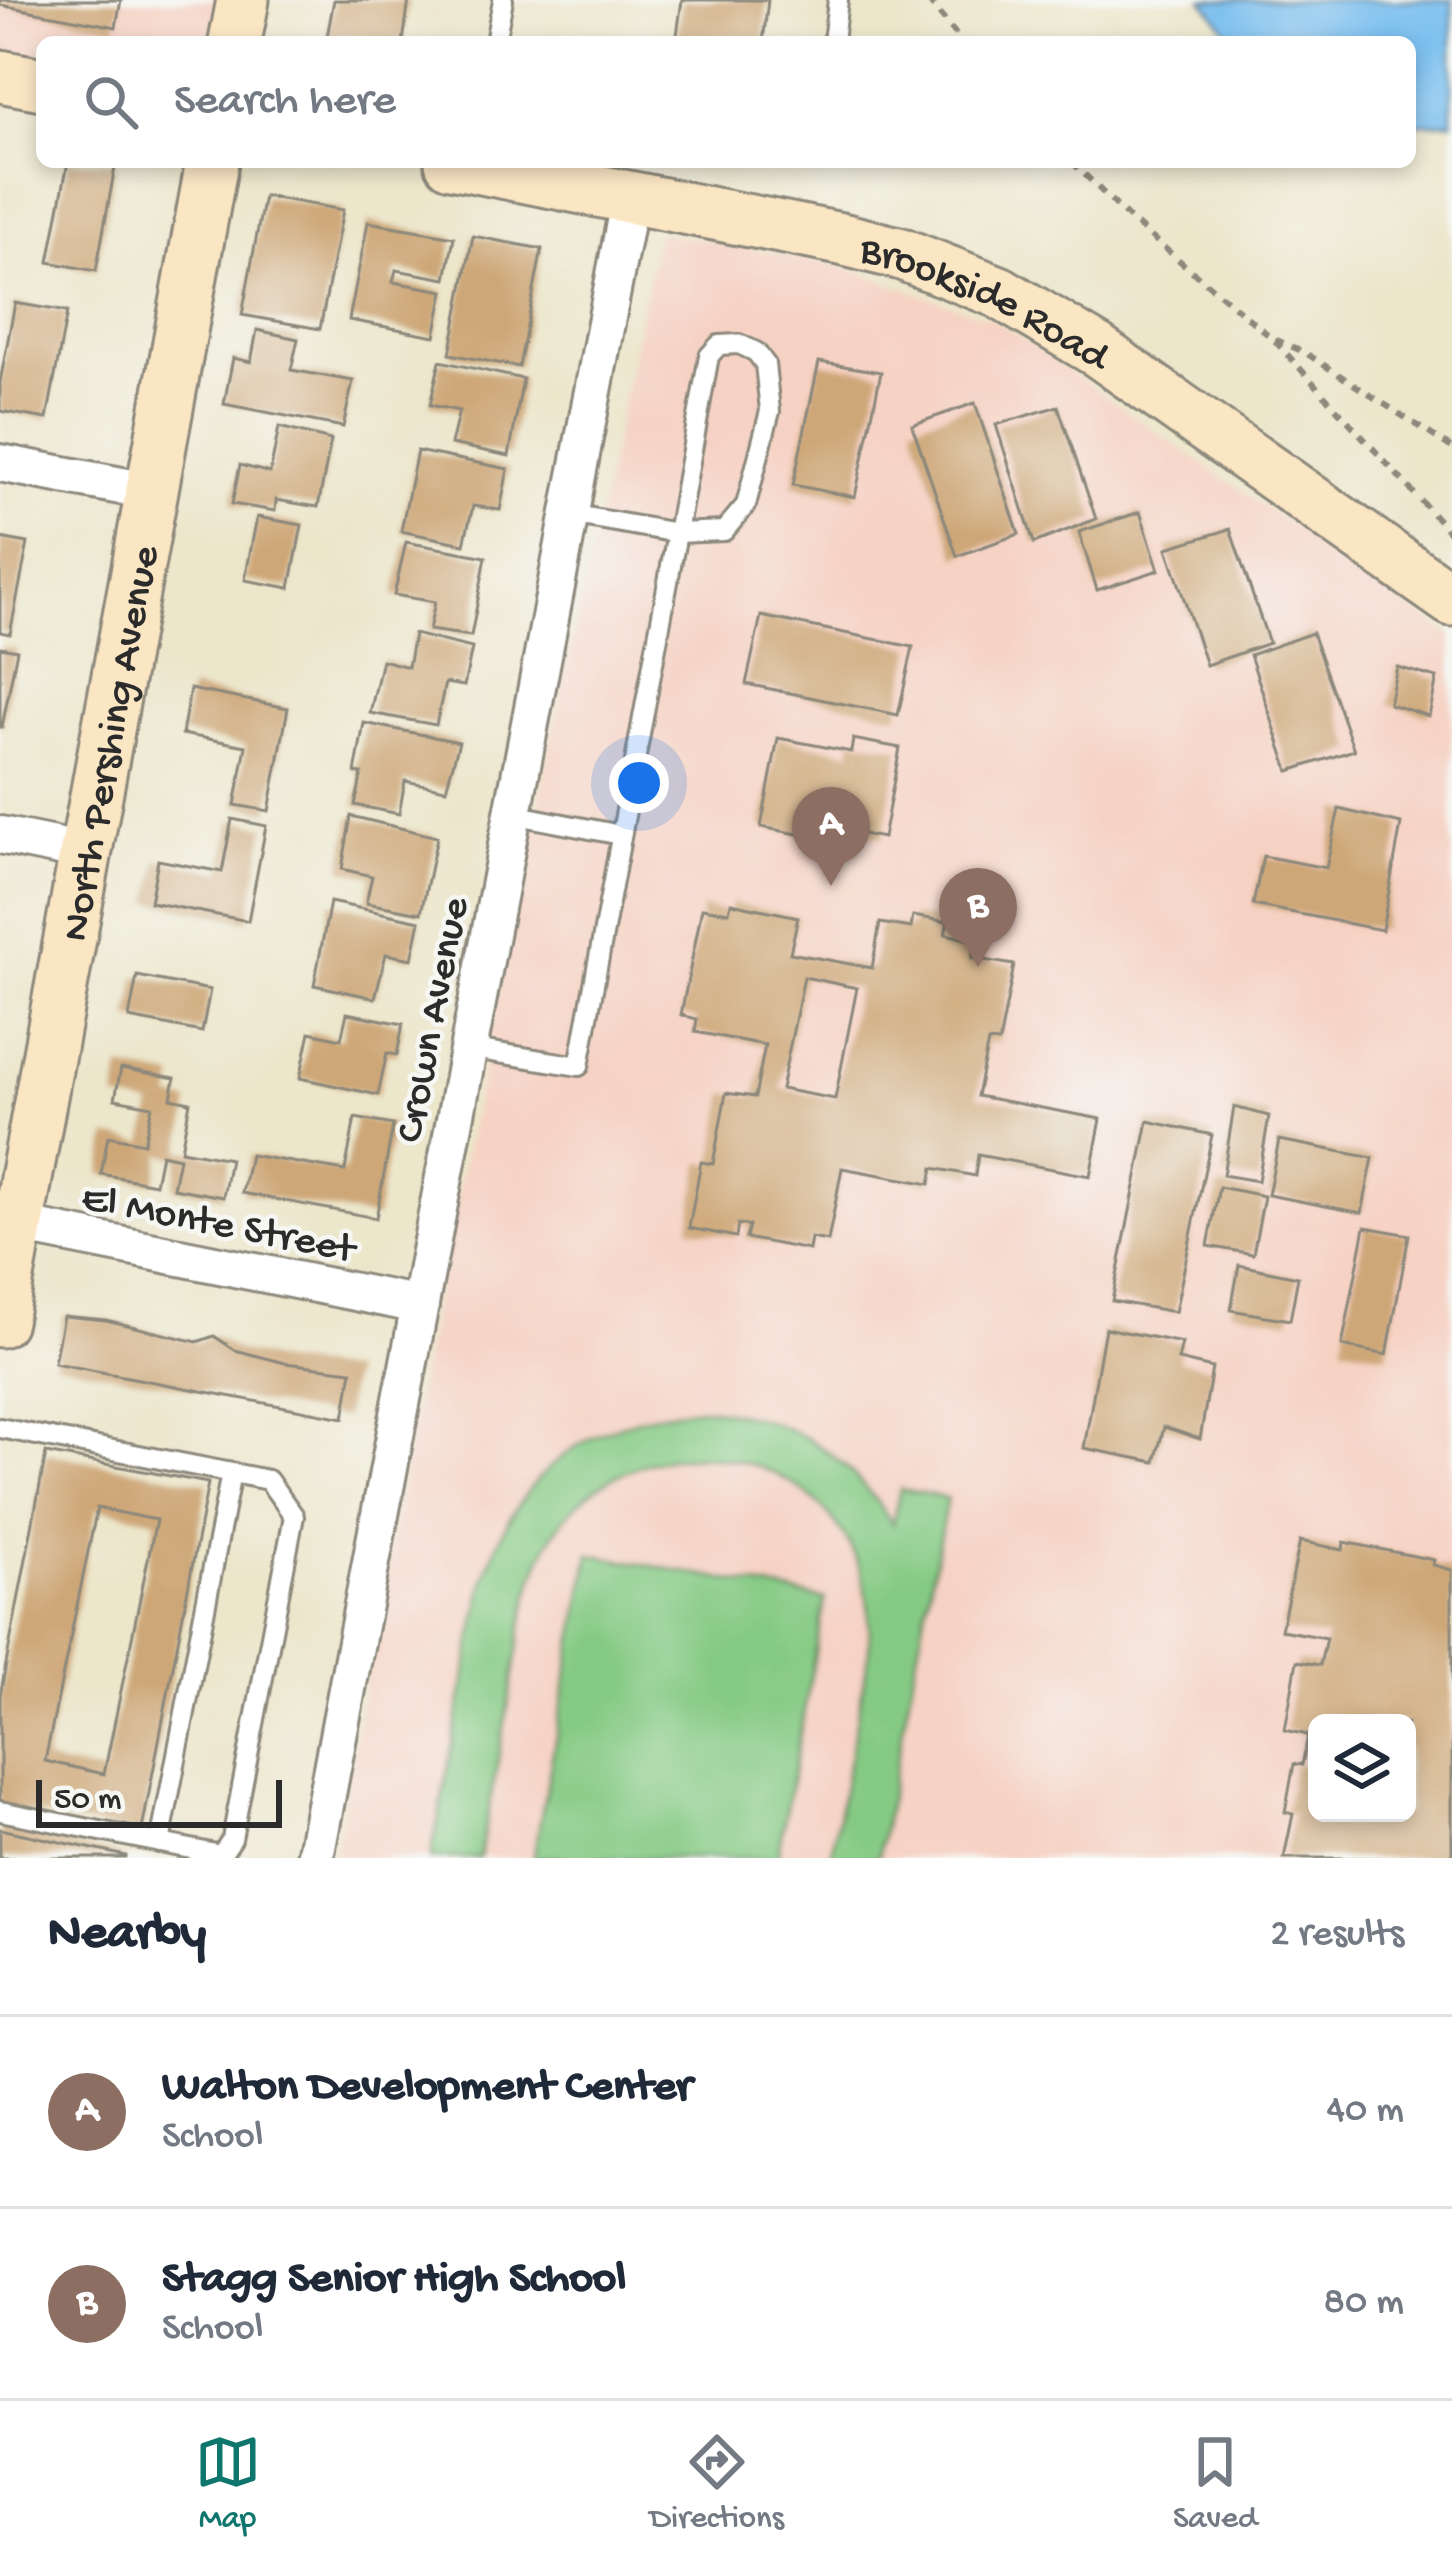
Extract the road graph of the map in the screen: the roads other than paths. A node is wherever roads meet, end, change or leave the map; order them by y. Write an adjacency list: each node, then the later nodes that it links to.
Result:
1 (244, 0): 4 (main road)
2 (503, 0): 5 (lane)
3 (838, 0): 6 (lane)
4 (236, 36)
5 (496, 36)
6 (833, 36)
7 (0, 76): 8 (main road)
8 (36, 83)
9 (211, 168): 13 (main road, North Pershing Avenue)
10 (489, 168): 11 (main road, Brookside Road)
11 (630, 196): 14 (street, Crown Avenue); 16 (main road, Brookside Road)
12 (0, 463): 13 (street)
13 (153, 492): 20 (main road, North Pershing Avenue)
14 (570, 514): 15 (lane); 17 (street, Crown Avenue)
15 (677, 533): 15 (lane); 18 (lane)
16 (1452, 600)
17 (512, 814): 18 (lane); 21 (street, Crown Avenue)
18 (621, 835): 21 (lane)
19 (0, 836): 20 (street)
20 (84, 852): 22 (main road, North Pershing Avenue)
21 (467, 1048): 23 (street, Crown Avenue)
22 (10, 1222): 23 (street, El Monte Street); 24 (main road, North Pershing Avenue)
23 (420, 1305): 29 (street, Crown Avenue)
24 (0, 1321)
25 (0, 1428): 26 (lane)
26 (231, 1473): 28 (lane); 28 (lane)
27 (0, 1811): 28 (lane)
28 (160, 1843)
29 (314, 1858)

